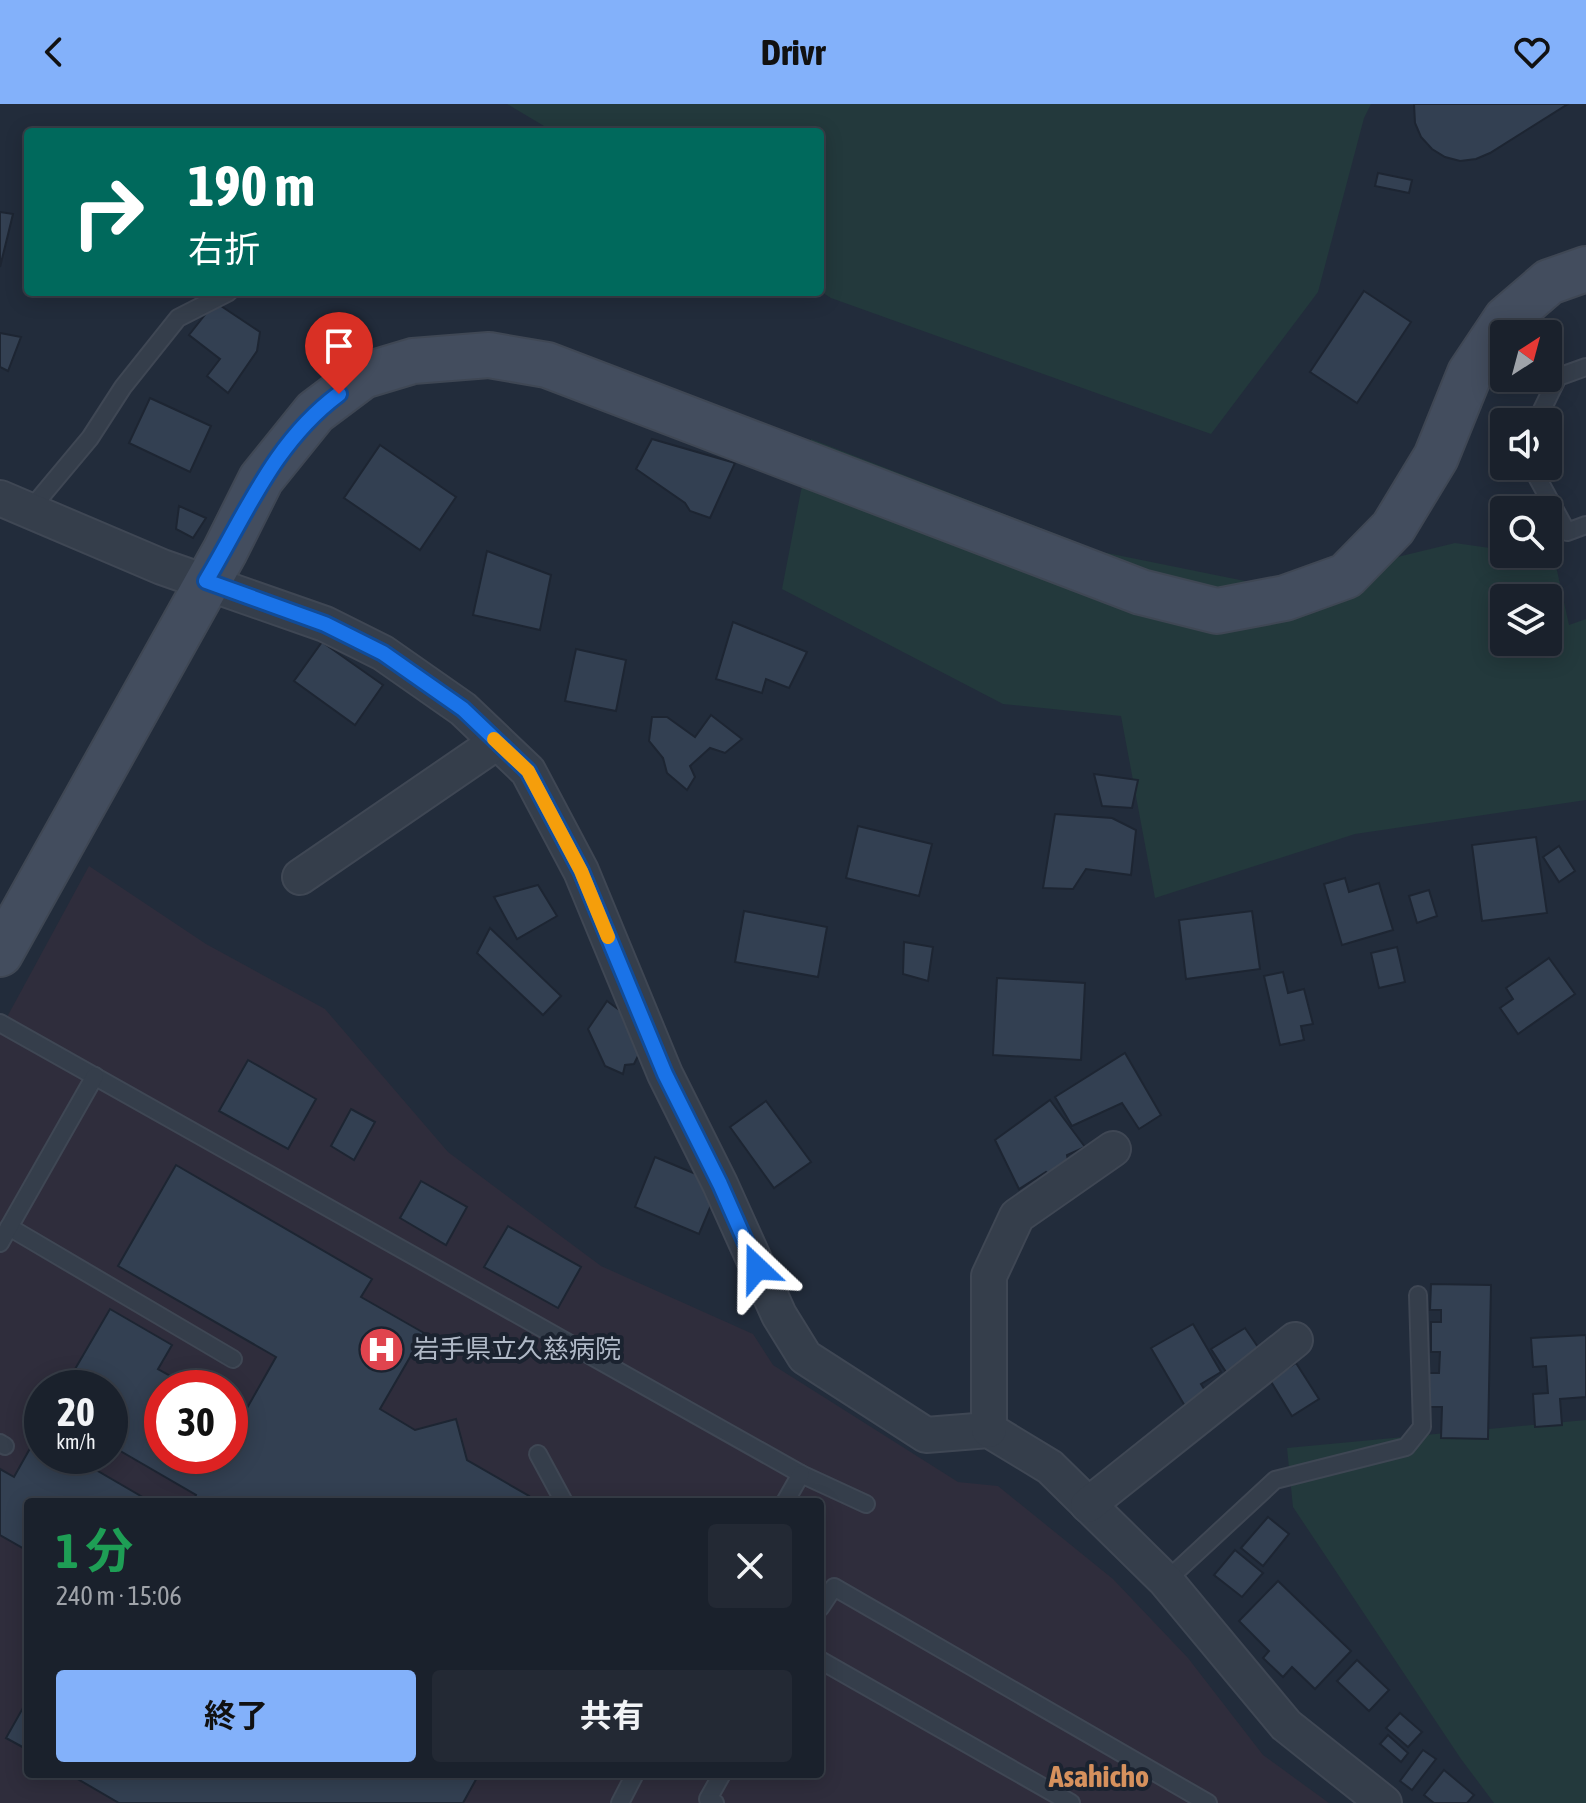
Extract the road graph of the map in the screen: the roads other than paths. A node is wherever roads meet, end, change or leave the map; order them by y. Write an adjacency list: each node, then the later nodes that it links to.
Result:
1 (1586, 269): 8 (street)
2 (221, 296): 6 (lane)
3 (1586, 367): 4 (lane)
4 (1543, 408)
5 (1539, 480): 7 (lane)
6 (14, 504): 8 (street)
7 (1586, 525)
8 (206, 581): 9 (street); 11 (street)
9 (497, 742): 10 (street); 20 (street)
10 (300, 877)
11 (0, 954)
12 (0, 1023): 13 (lane)
13 (95, 1076): 15 (lane); 22 (lane)
14 (1113, 1149): 20 (street)
15 (9, 1227): 16 (lane); 19 (lane)
16 (0, 1243)
17 (1418, 1295): 27 (lane)
18 (1295, 1340): 26 (street)
19 (233, 1359)
20 (989, 1430): 26 (street)
21 (538, 1454): 23 (lane)
22 (801, 1474): 24 (lane); 25 (lane)
23 (562, 1498)
24 (787, 1498)
25 (866, 1504)
26 (1088, 1505): 27 (street)
27 (1166, 1581): 36 (street)
28 (824, 1602): 35 (lane)
29 (824, 1662): 34 (lane)
30 (633, 1778): 33 (lane)
31 (720, 1778): 32 (lane)
32 (710, 1802)
33 (620, 1803)
34 (1071, 1803)
35 (1208, 1803)
36 (1384, 1803)

